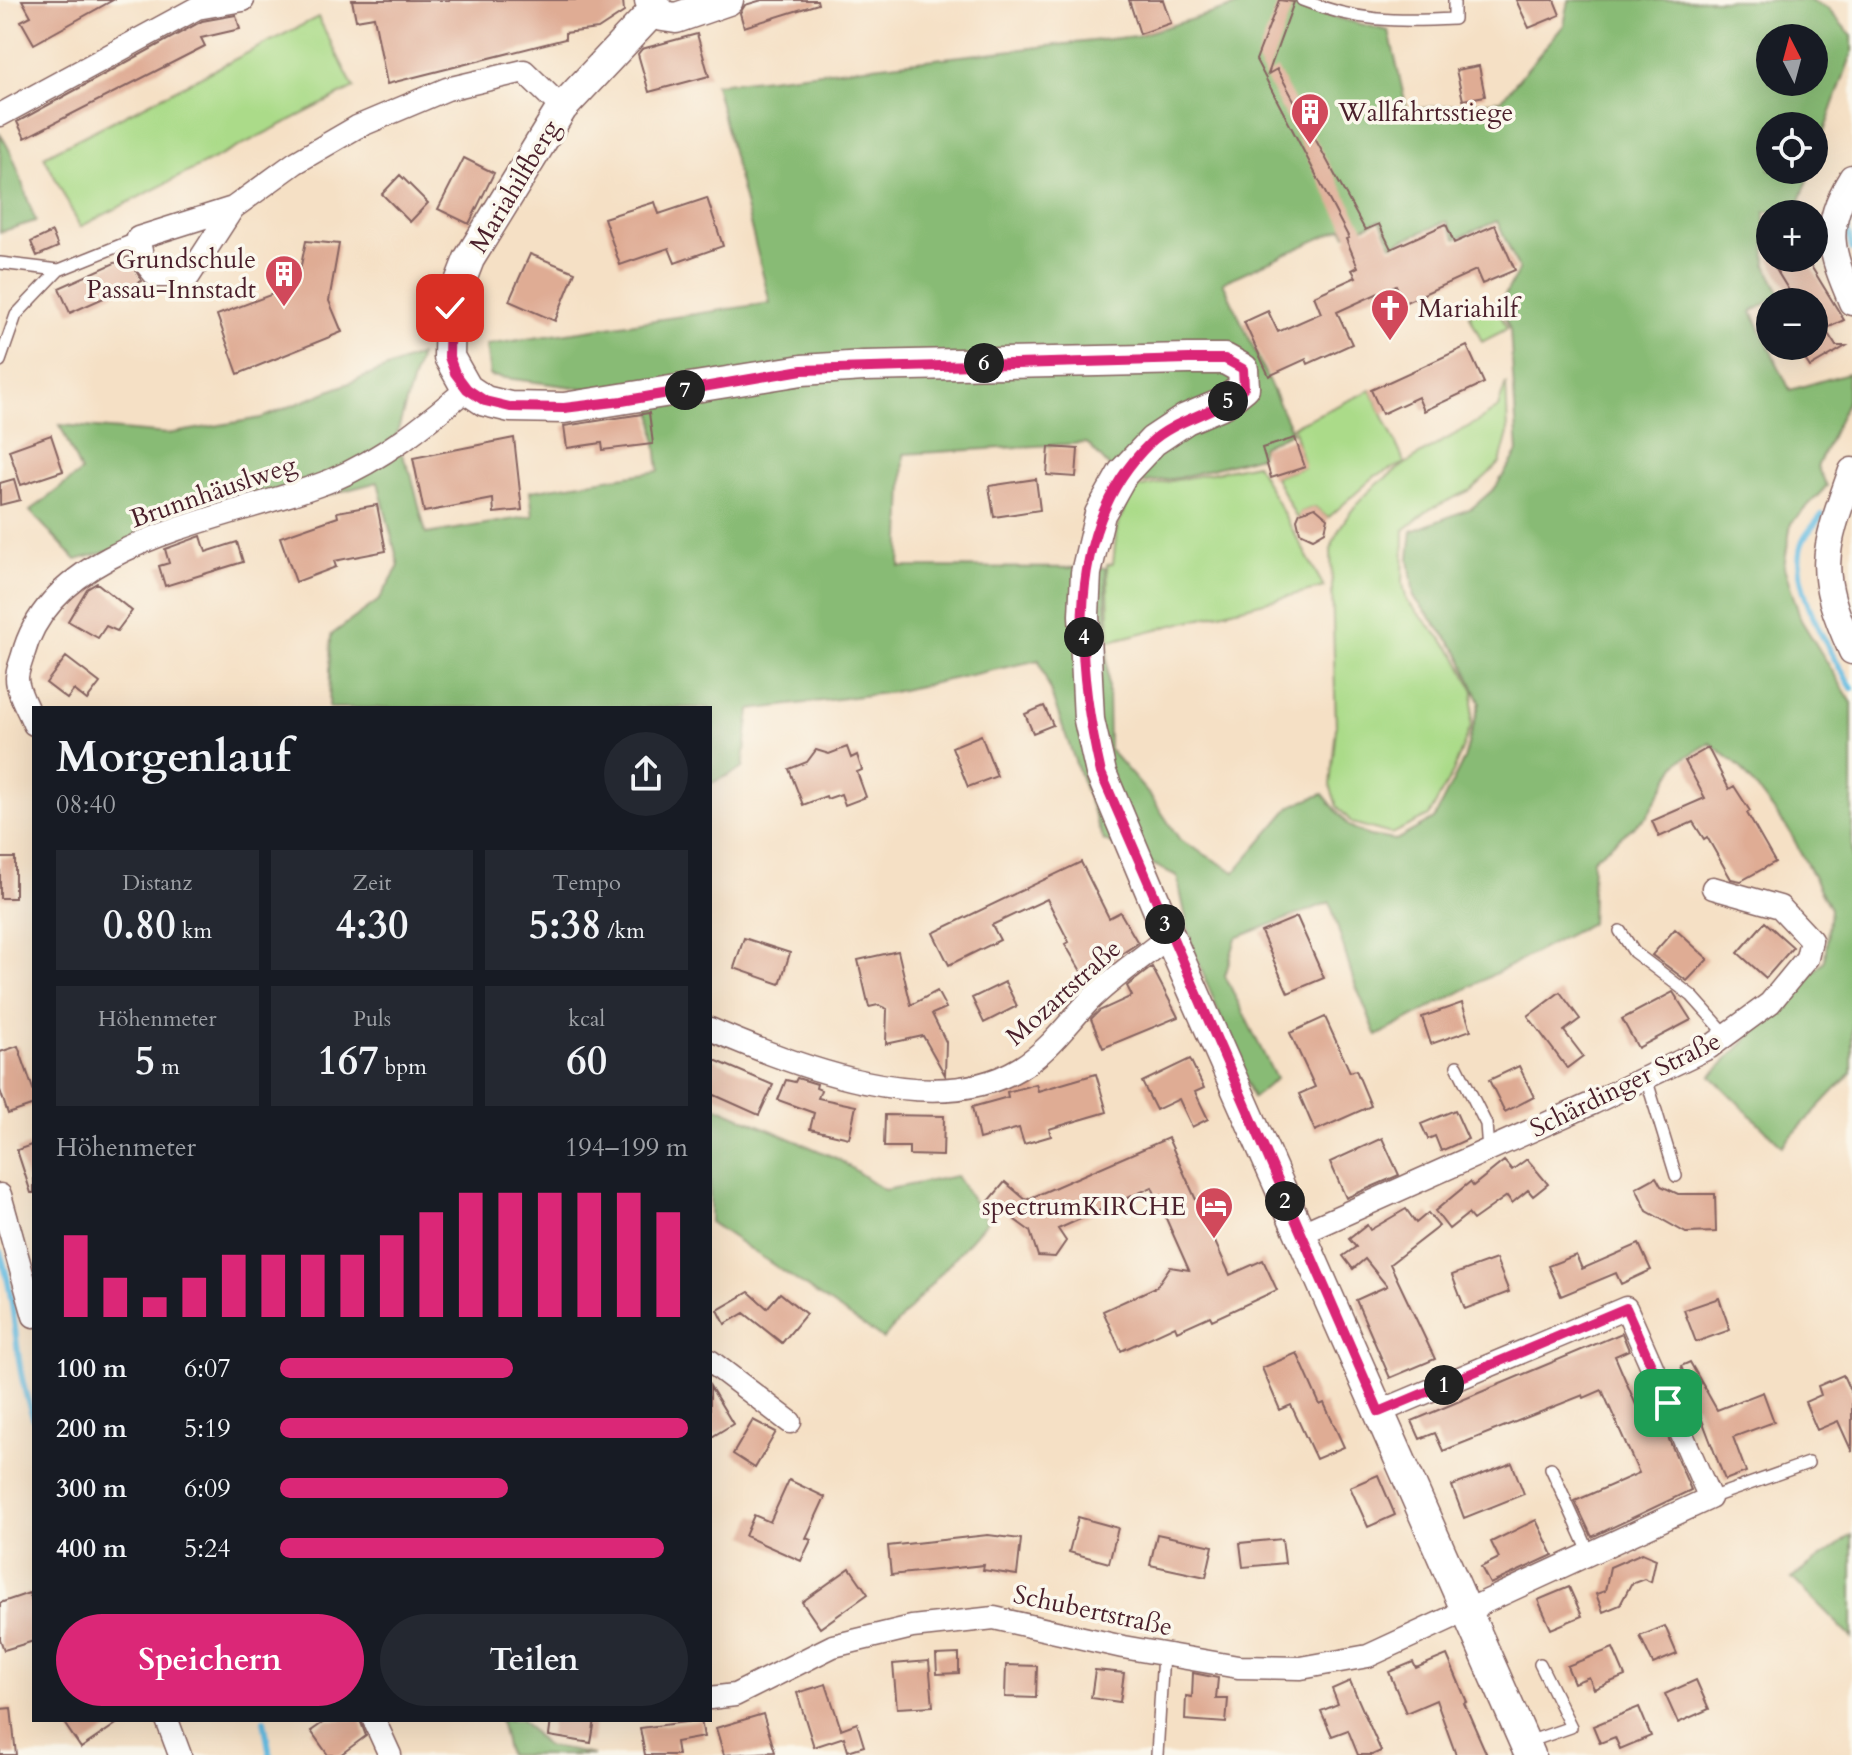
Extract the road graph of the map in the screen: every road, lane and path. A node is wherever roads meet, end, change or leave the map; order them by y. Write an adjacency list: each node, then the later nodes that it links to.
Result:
1 (243, 0): 9 (street)
2 (728, 0): 6 (main road)
3 (1302, 0): 7 (lane)
4 (1338, 0): 7 (lane)
5 (1454, 0): 7 (lane)
6 (652, 5): 8 (main road, Mariahilfberg)
7 (1341, 14)
8 (562, 108): 11 (street); 17 (main road, Mariahilfberg)
9 (0, 115)
10 (1852, 178): 15 (street)
11 (233, 208): 12 (street); 12 (street)
12 (138, 238): 14 (lane)
13 (0, 263): 14 (lane)
14 (59, 270): 16 (lane)
15 (1852, 302)
16 (0, 361)
17 (467, 389): 20 (street, Brunnhäuslweg); 23 (main road)
18 (1852, 471): 19 (street)
19 (1852, 651)
20 (32, 718)
21 (1713, 888): 25 (street, Schärdinger Straße)
22 (1620, 931): 25 (lane)
23 (1170, 935): 24 (street, Mozartstraße); 31 (main road)
24 (712, 1030)
25 (1726, 1034): 27 (street, Schärdinger Straße)
26 (1457, 1066): 28 (lane)
27 (1646, 1078): 28 (street, Schärdinger Straße); 29 (lane)
28 (1488, 1150): 31 (street, Schärdinger Straße)
29 (1676, 1176)
30 (0, 1195): 32 (street)
31 (1300, 1234): 34 (main road)
32 (32, 1309)
33 (712, 1363): 35 (street)
34 (1379, 1412): 38 (street); 40 (main road)
35 (790, 1422)
36 (1808, 1463): 38 (lane)
37 (1551, 1468): 39 (lane)
38 (1710, 1498): 39 (street, Schubertstraße)
39 (1590, 1554): 40 (street, Schubertstraße)
40 (1467, 1613): 41 (street, Schubertstraße); 46 (main road)
41 (1163, 1654): 43 (street, Schubertstraße); 49 (lane)
42 (1540, 1664): 46 (lane)
43 (712, 1698)
44 (168, 1722): 47 (street)
45 (375, 1722): 48 (street)
46 (1527, 1749)
47 (176, 1753)
48 (390, 1755)
49 (1157, 1755)

